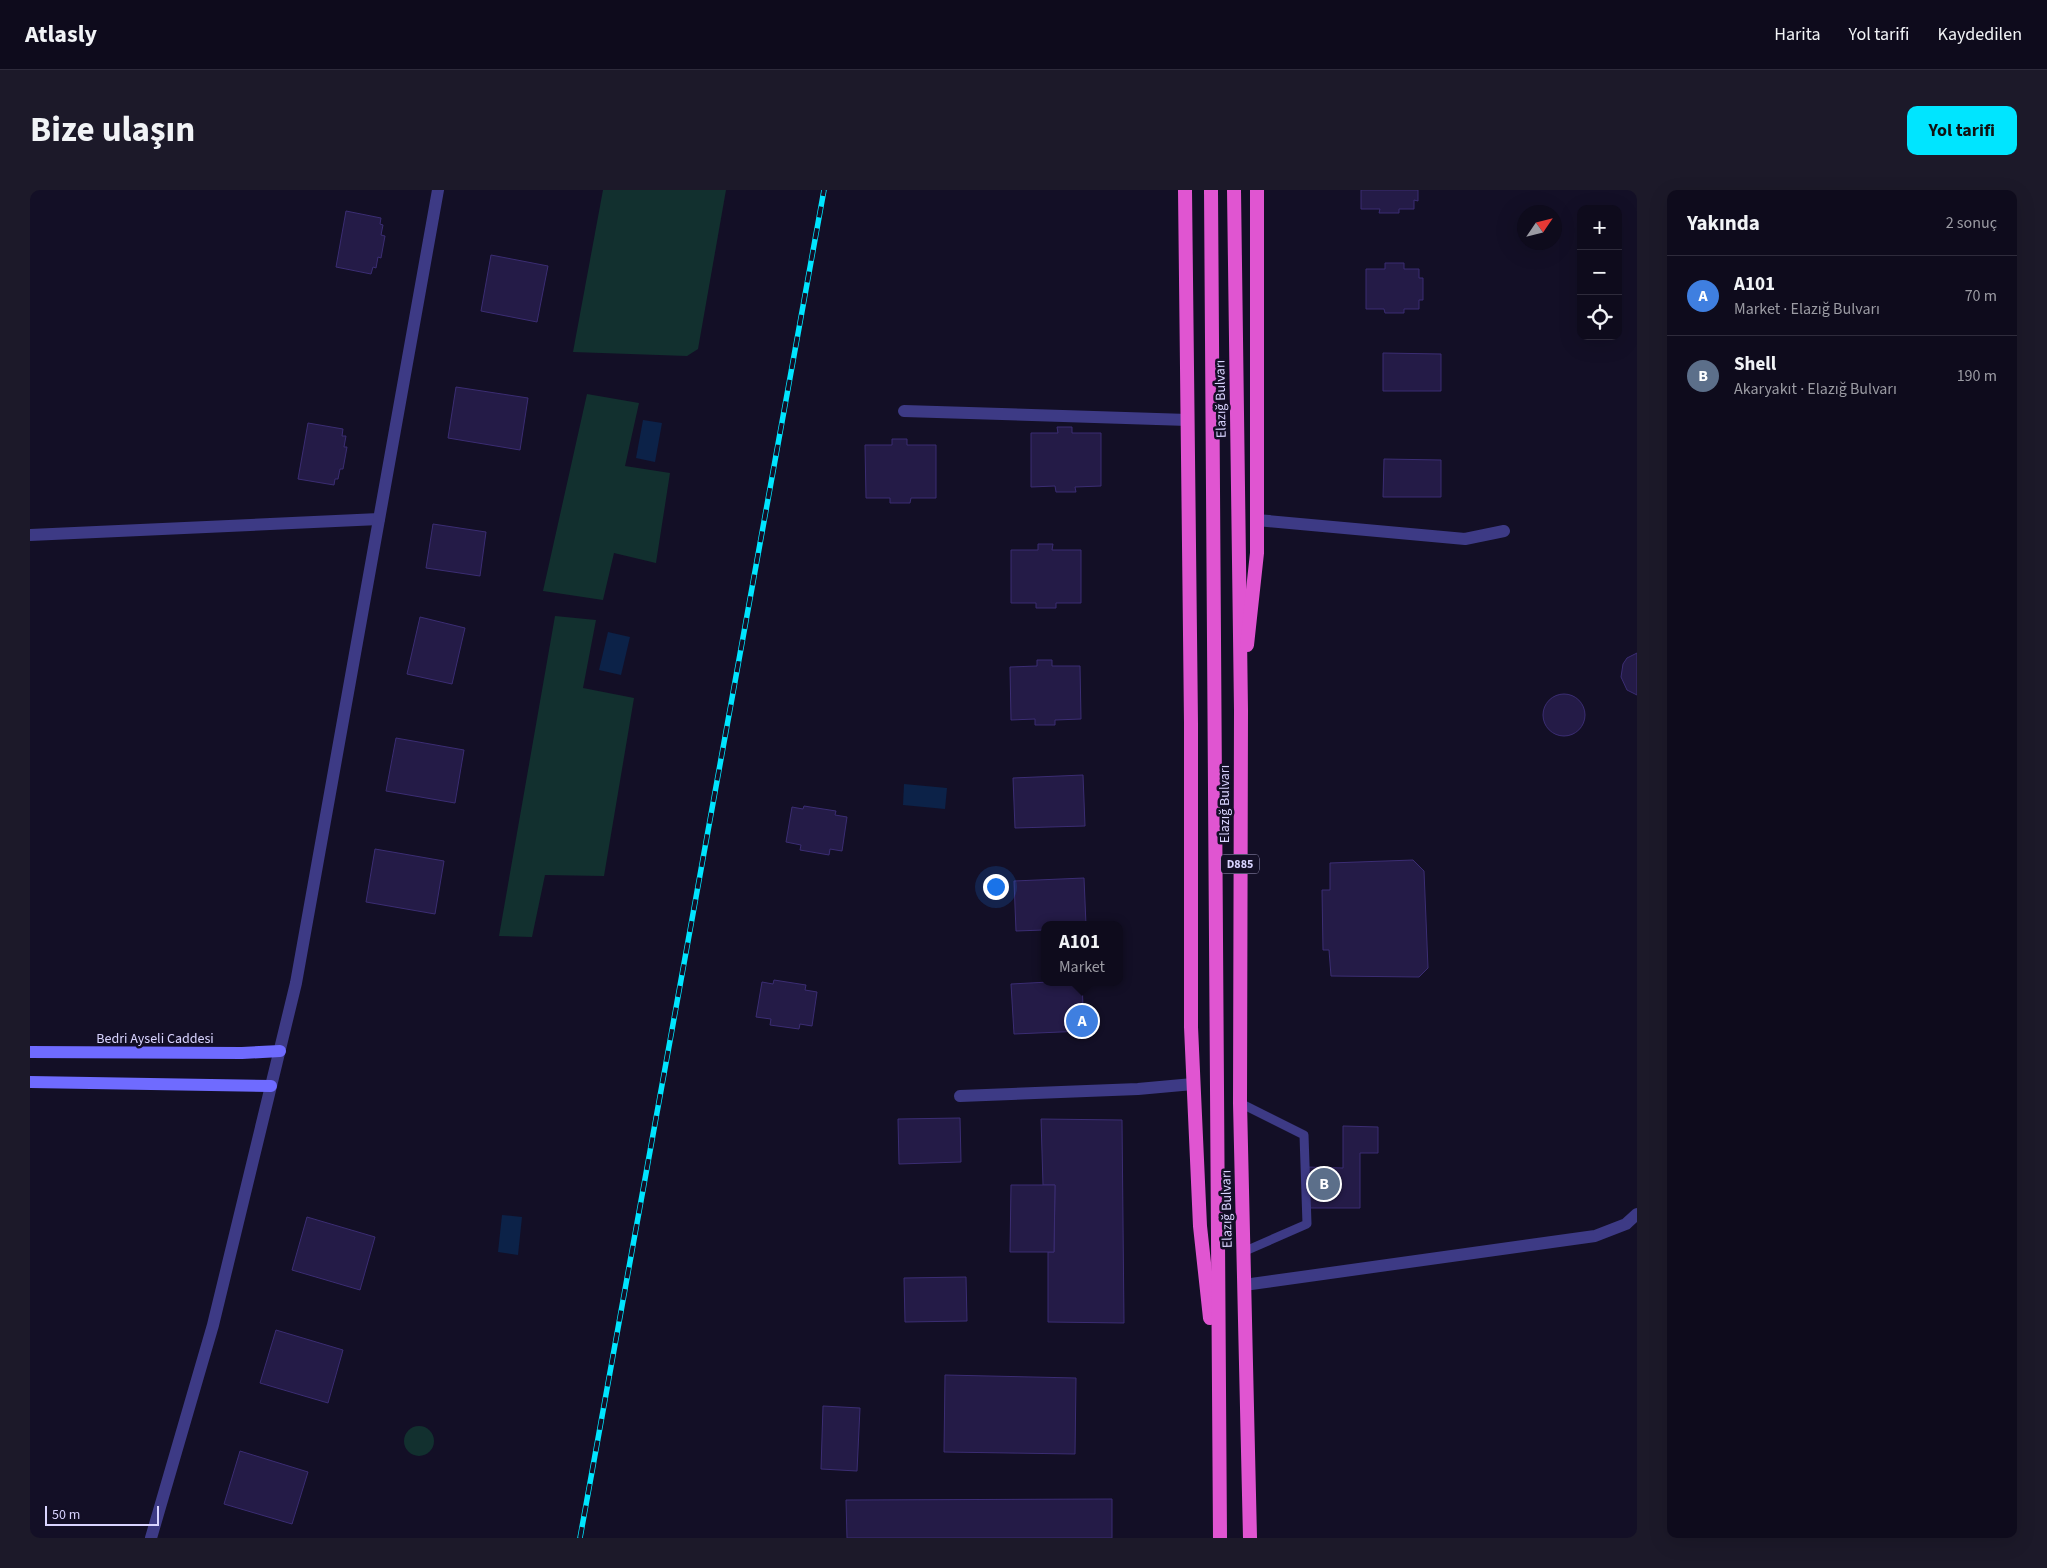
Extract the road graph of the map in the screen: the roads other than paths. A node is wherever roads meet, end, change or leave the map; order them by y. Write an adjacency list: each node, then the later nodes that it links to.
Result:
1 (438, 190): 8 (street)
2 (1185, 190): 7 (highway)
3 (1211, 190): 23 (highway, Elazığ Bulvarı / D885)
4 (1234, 190): 12 (highway, Elazığ Bulvarı / D885)
5 (1257, 190): 9 (highway)
6 (904, 410): 7 (street)
7 (1188, 420): 16 (highway)
8 (379, 519): 11 (street); 13 (street)
9 (1257, 520): 10 (street); 12 (highway)
10 (1504, 531)
11 (30, 535)
12 (1240, 710): 19 (highway, Elazığ Bulvarı / D885)
13 (280, 1051): 14 (main road, Bedri Ayseli Caddesi); 17 (street)
14 (30, 1052)
15 (30, 1082): 17 (main road)
16 (1193, 1084): 18 (street); 23 (highway)
17 (271, 1086): 24 (street)
18 (960, 1096)
19 (1240, 1103): 21 (highway, Elazığ Bulvarı / D885); 21 (lane)
20 (1637, 1214): 22 (street)
21 (1243, 1252): 22 (highway, Elazığ Bulvarı / D885)
22 (1244, 1286): 26 (highway, Elazığ Bulvarı / D885)
23 (1218, 1391): 25 (highway, Elazığ Bulvarı / D885)
24 (151, 1538)
25 (1220, 1538)
26 (1250, 1538)

